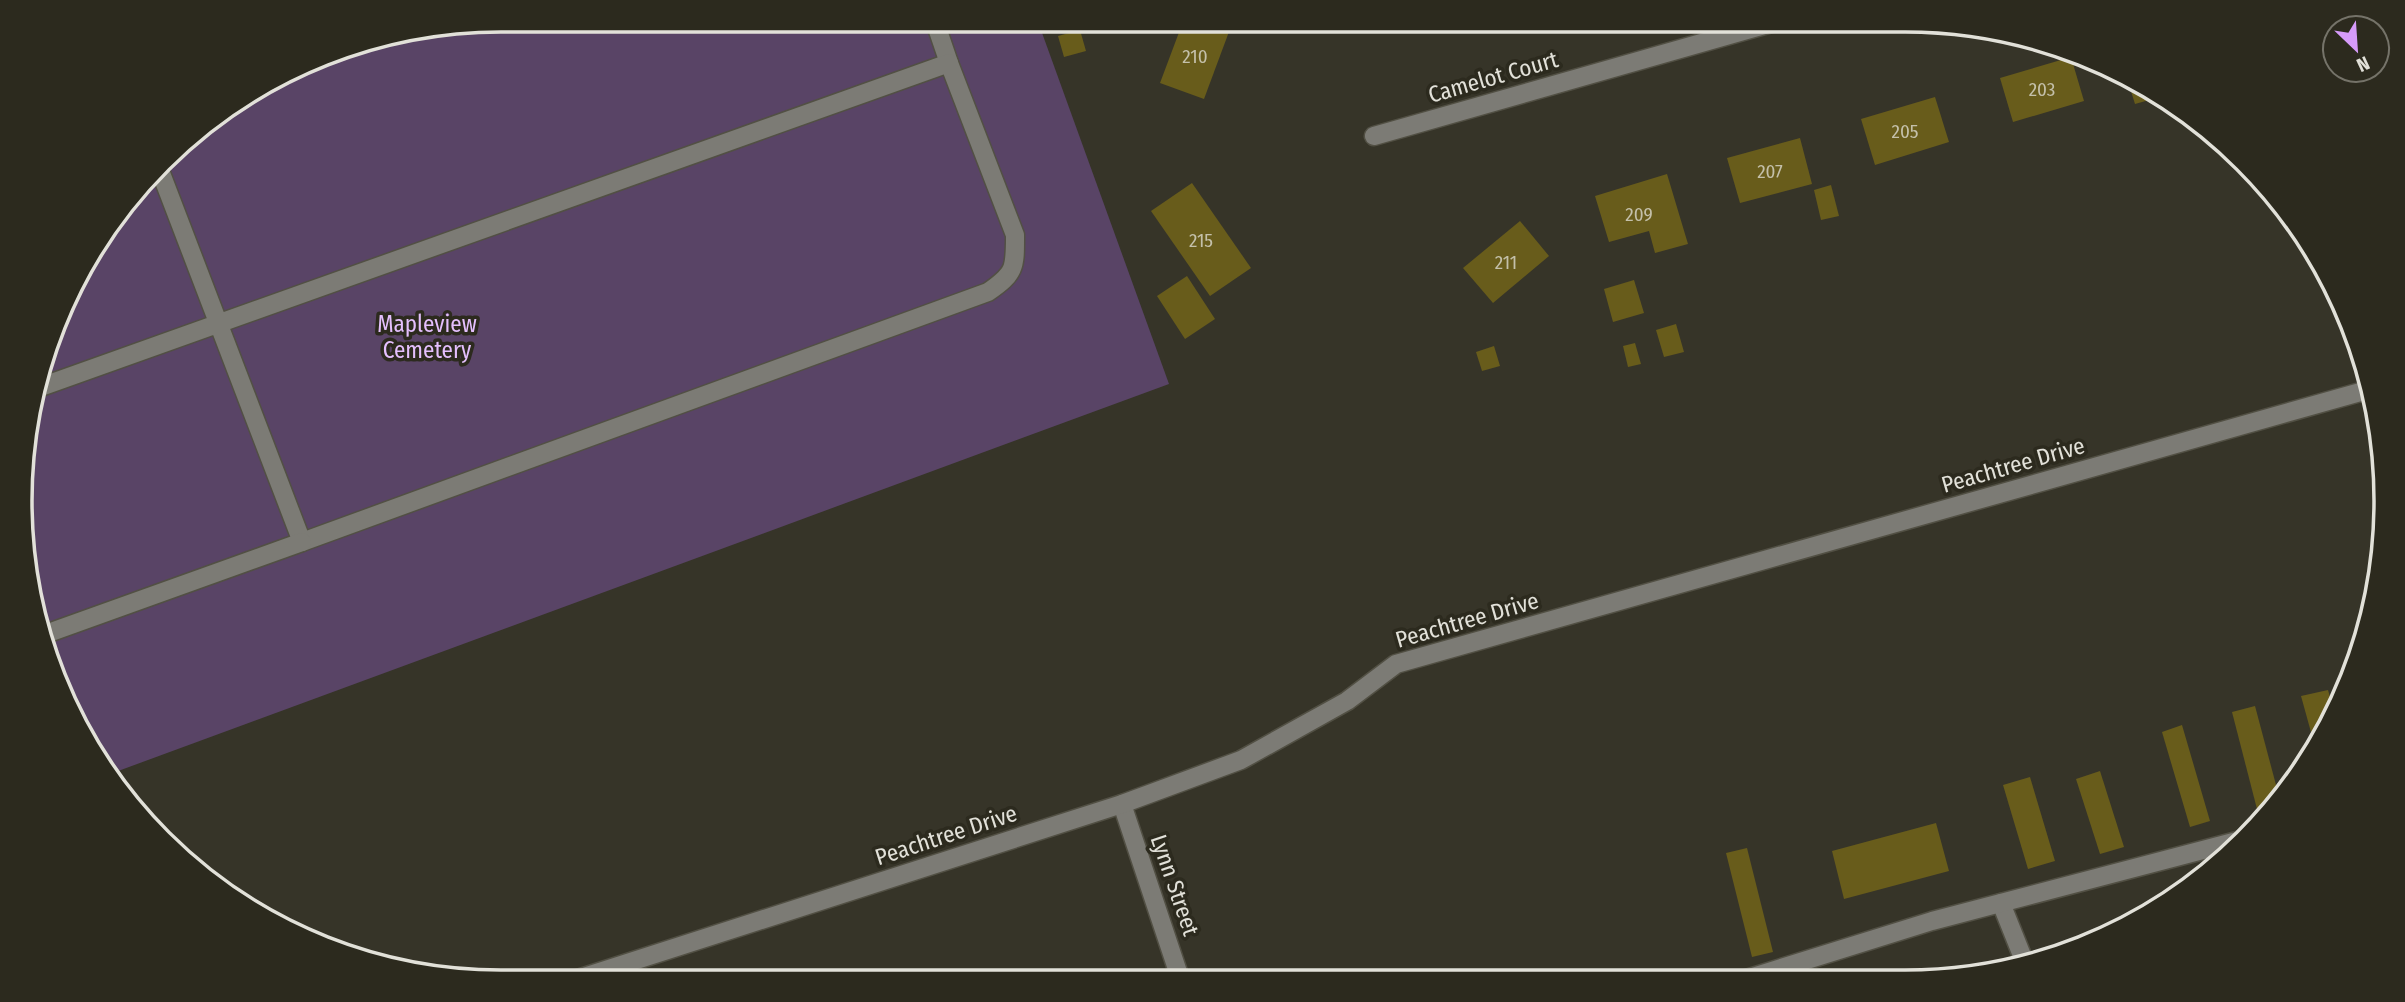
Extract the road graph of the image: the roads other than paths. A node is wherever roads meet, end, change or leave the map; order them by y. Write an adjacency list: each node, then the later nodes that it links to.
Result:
1 (938, 32): 3 (street)
2 (1740, 32): 4 (street, Camelot Court)
3 (949, 63): 6 (street); 9 (street)
4 (1374, 136)
5 (162, 176): 6 (street)
6 (217, 323): 7 (street); 9 (street)
7 (46, 385)
8 (2361, 392): 11 (street, Peachtree Drive)
9 (302, 542): 10 (street)
10 (50, 632)
11 (1122, 804): 15 (street, Peachtree Drive); 16 (street, Lynn Street)
12 (2224, 844): 13 (street)
13 (2001, 903): 14 (street); 17 (street)
14 (2022, 956)
15 (605, 970)
16 (1177, 970)
17 (1775, 970)

